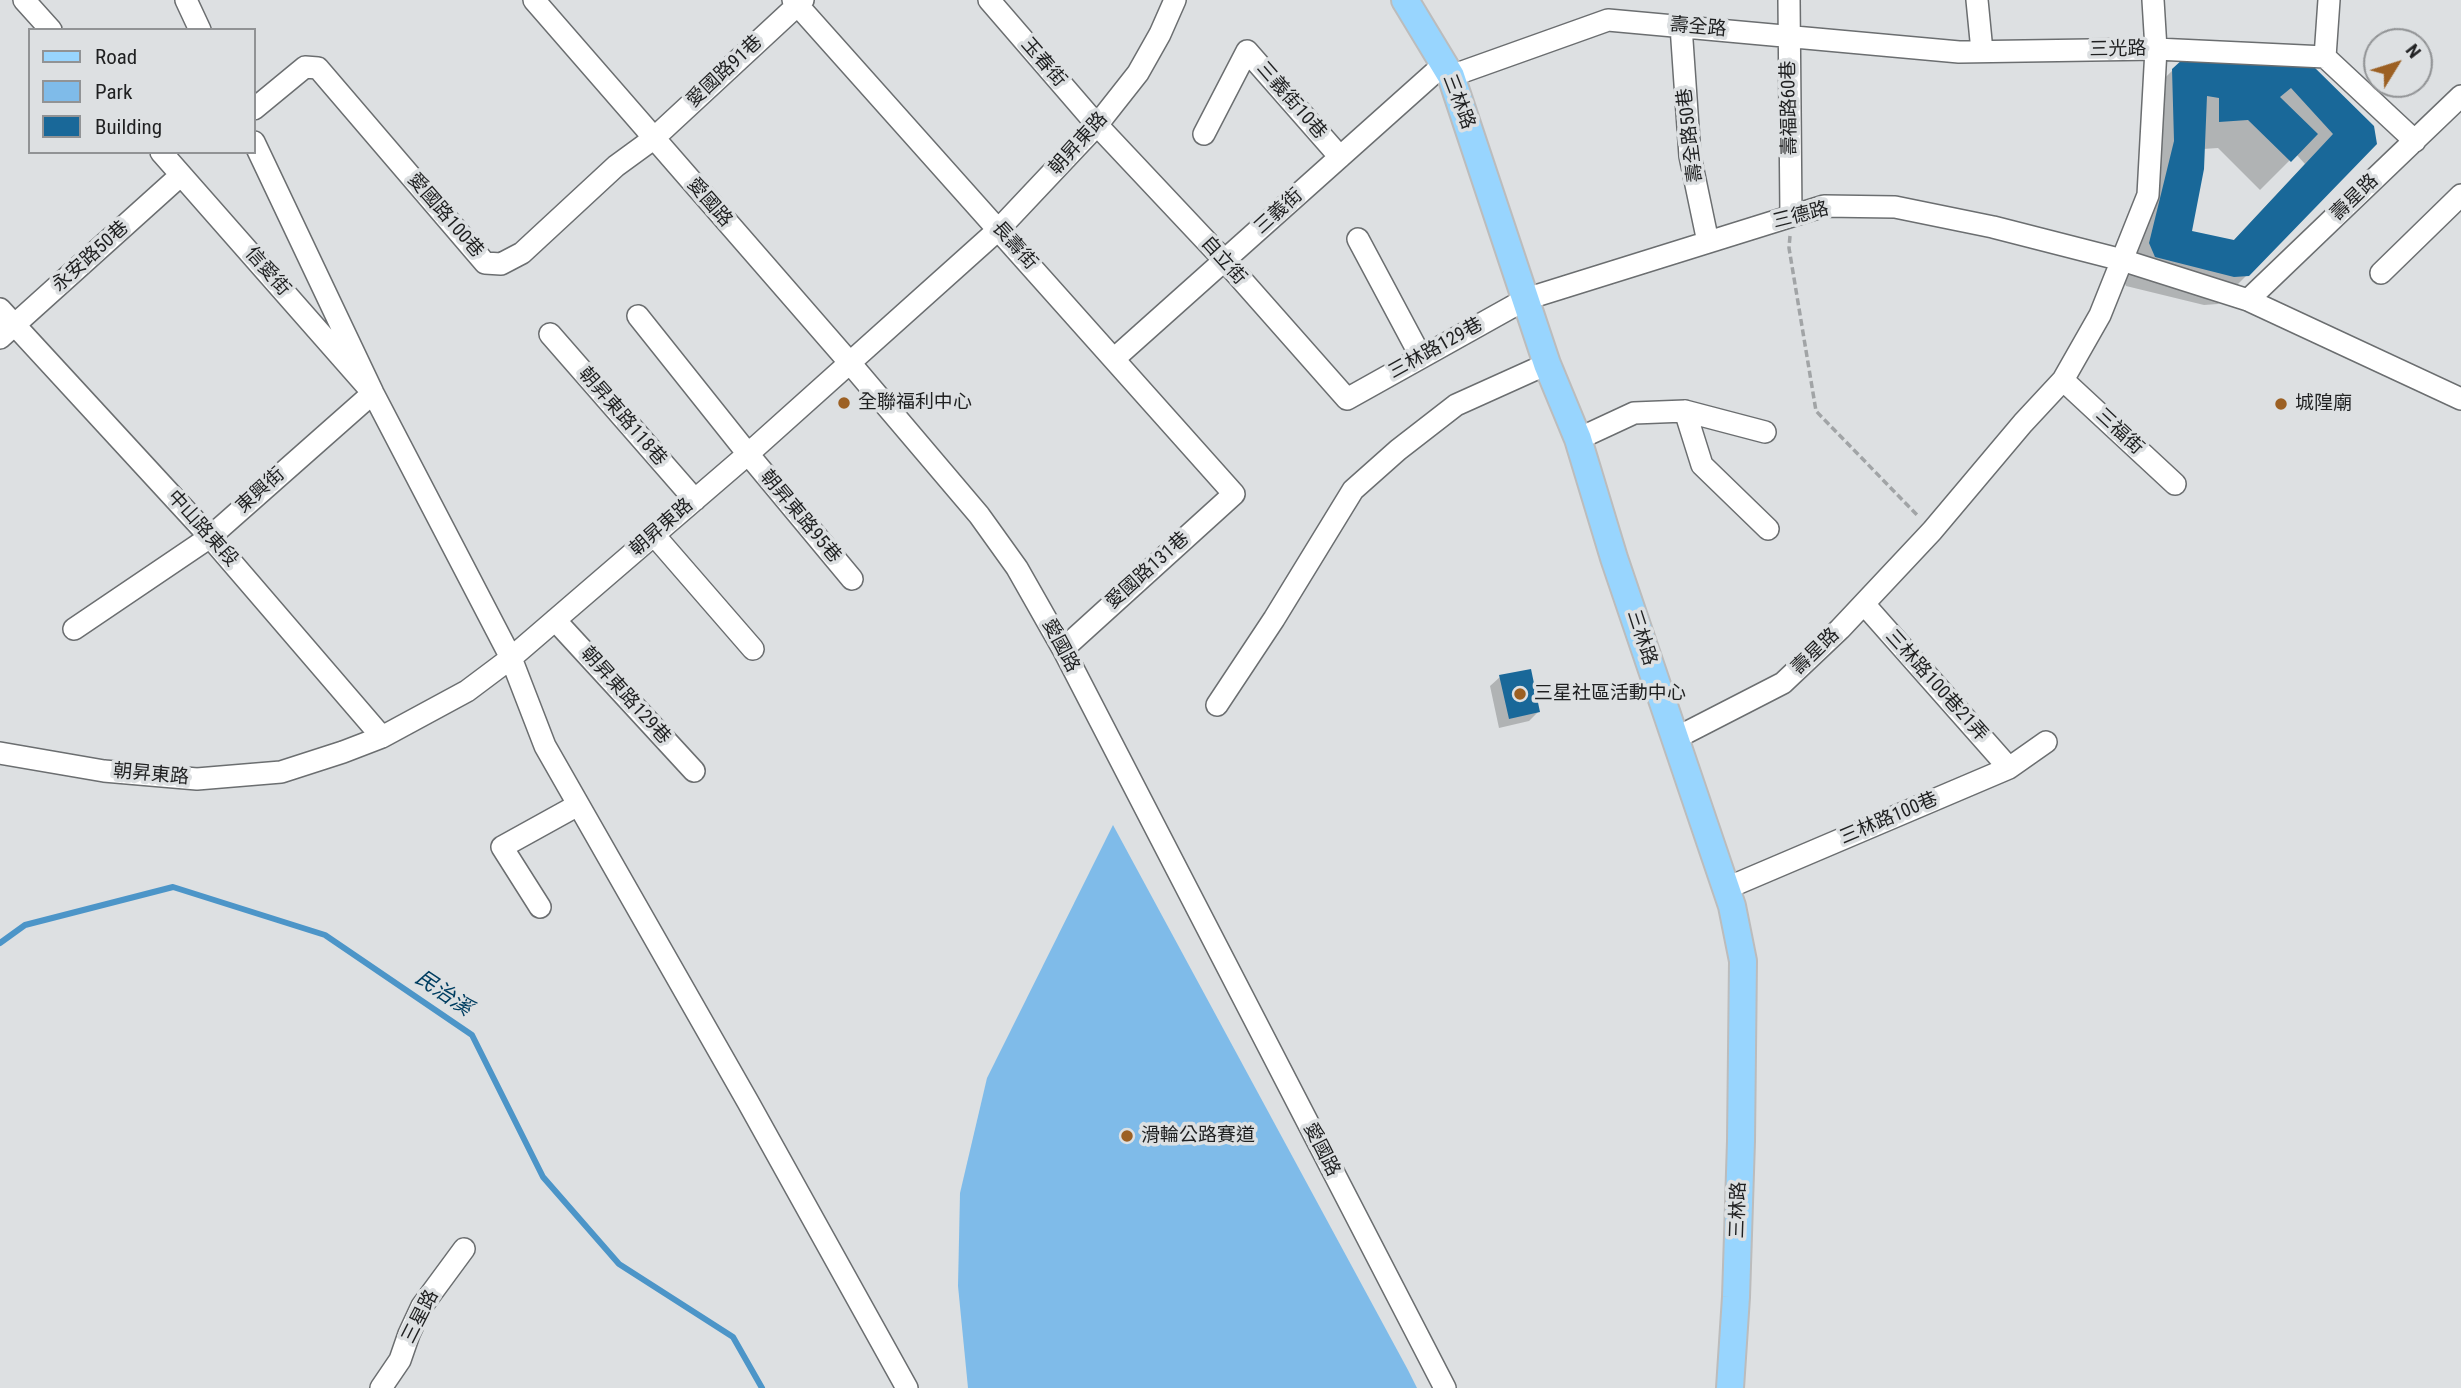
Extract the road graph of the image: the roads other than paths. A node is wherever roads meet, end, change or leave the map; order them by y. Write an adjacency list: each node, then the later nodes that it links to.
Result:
1 (24, 0): 14 (street)
2 (186, 0): 15 (street)
3 (534, 0): 25 (street, 愛國路)
4 (989, 0): 23 (street, 玉春街)
5 (1175, 0): 23 (street, 朝昇東路)
6 (1405, 0): 20 (main road, 三林路)
7 (1789, 0): 16 (street, 壽福路60巷)
8 (1977, 0): 18 (street)
9 (2153, 0): 17 (street)
10 (2329, 0): 19 (street)
11 (798, 2): 25 (street, 愛國路91巷); 33 (street, 長壽街)
12 (1607, 10): 13 (street, 壽全路); 20 (street, 壽全路)
13 (1681, 26): 16 (street, 壽全路); 35 (street, 壽全路50巷)
14 (49, 28)
15 (199, 28)
16 (1789, 36): 18 (street, 三光路); 32 (street, 壽福路60巷)
17 (2156, 49): 18 (street, 三光路); 19 (street, 三光路); 36 (street)
18 (1982, 51)
19 (2325, 57): 26 (street)
20 (1447, 71): 29 (street, 三義街); 39 (main road, 三林路)
21 (2461, 96): 26 (street, 壽星路)
22 (256, 107): 25 (street, 愛國路100巷)
23 (1097, 125): 33 (street, 朝昇東路); 37 (street, 自立街)
24 (1204, 134): 29 (street, 三義街10巷)
25 (653, 139): 47 (street, 愛國路)
26 (2415, 141): 40 (street, 壽星路)
27 (256, 146): 50 (street)
28 (163, 154): 30 (street, 信愛街)
29 (1340, 157): 37 (street, 三義街)
30 (181, 175): 43 (street, 永安路50巷); 50 (street, 信愛街)
31 (2461, 195): 38 (street)
32 (1791, 216): 35 (street, 三德路); 36 (street, 三德路)
33 (999, 229): 46 (street, 長壽街); 47 (street, 朝昇東路)
34 (1358, 239): 45 (street)
35 (1708, 242): 39 (street, 三德路)
36 (2122, 260): 40 (street); 49 (street)
37 (1224, 261): 46 (street, 三義街); 51 (street, 自立街)
38 (2381, 273)
39 (1526, 299): 45 (street, 三林路129巷); 48 (main road, 三林路)
40 (2248, 300): 52 (street)
41 (0, 309): 43 (street, 中山路東段)
42 (638, 316): 56 (street, 朝昇東路95巷)
43 (8, 332): 62 (street, 中山路東段)
44 (550, 334): 59 (street, 朝昇東路118巷)
45 (1421, 357): 51 (street, 三林路129巷)
46 (1115, 359): 58 (street, 長壽街)
47 (850, 363): 56 (street, 朝昇東路); 68 (street, 愛國路)
48 (1547, 364): 55 (main road, 三林路); 70 (street)
49 (2063, 380): 57 (street, 三福街); 64 (street, 壽星路)
50 (373, 393): 62 (street, 東興街); 69 (street)
51 (1347, 399)
52 (2461, 399)
53 (1685, 411): 54 (street); 55 (street); 60 (street)
54 (1765, 432)
55 (1578, 439): 72 (main road, 三林路)
56 (748, 454): 59 (street, 朝昇東路); 63 (street, 朝昇東路95巷)
57 (2175, 484)
58 (1234, 494): 68 (street, 愛國路131巷)
59 (695, 500): 61 (street, 朝昇東路)
60 (1768, 529)
61 (654, 535): 65 (street, 朝昇東路); 67 (street)
62 (210, 537): 66 (street, 東興街); 71 (street, 中山路東段)
63 (852, 579)
64 (1864, 604): 72 (street, 壽星路); 75 (street, 三林路100巷21弄)
65 (555, 620): 69 (street, 朝昇東路); 76 (street, 朝昇東路129巷)
66 (74, 629)
67 (753, 649)
68 (1063, 649): 83 (street, 愛國路)
69 (511, 658): 71 (street, 朝昇東路); 77 (street)
70 (1216, 705)
71 (382, 737): 74 (street, 朝昇東路)
72 (1674, 739): 78 (main road, 三林路)
73 (2046, 742): 75 (street, 三林路100巷)
74 (0, 753)
75 (2009, 768): 78 (street, 三林路100巷)
76 (694, 771)
77 (578, 805): 79 (street); 82 (street)
78 (1727, 888): 84 (main road, 三林路)
79 (540, 907)
80 (464, 1249): 81 (street, 三星路)
81 (381, 1388)
82 (906, 1388)
83 (1445, 1388)
84 (1730, 1388)

